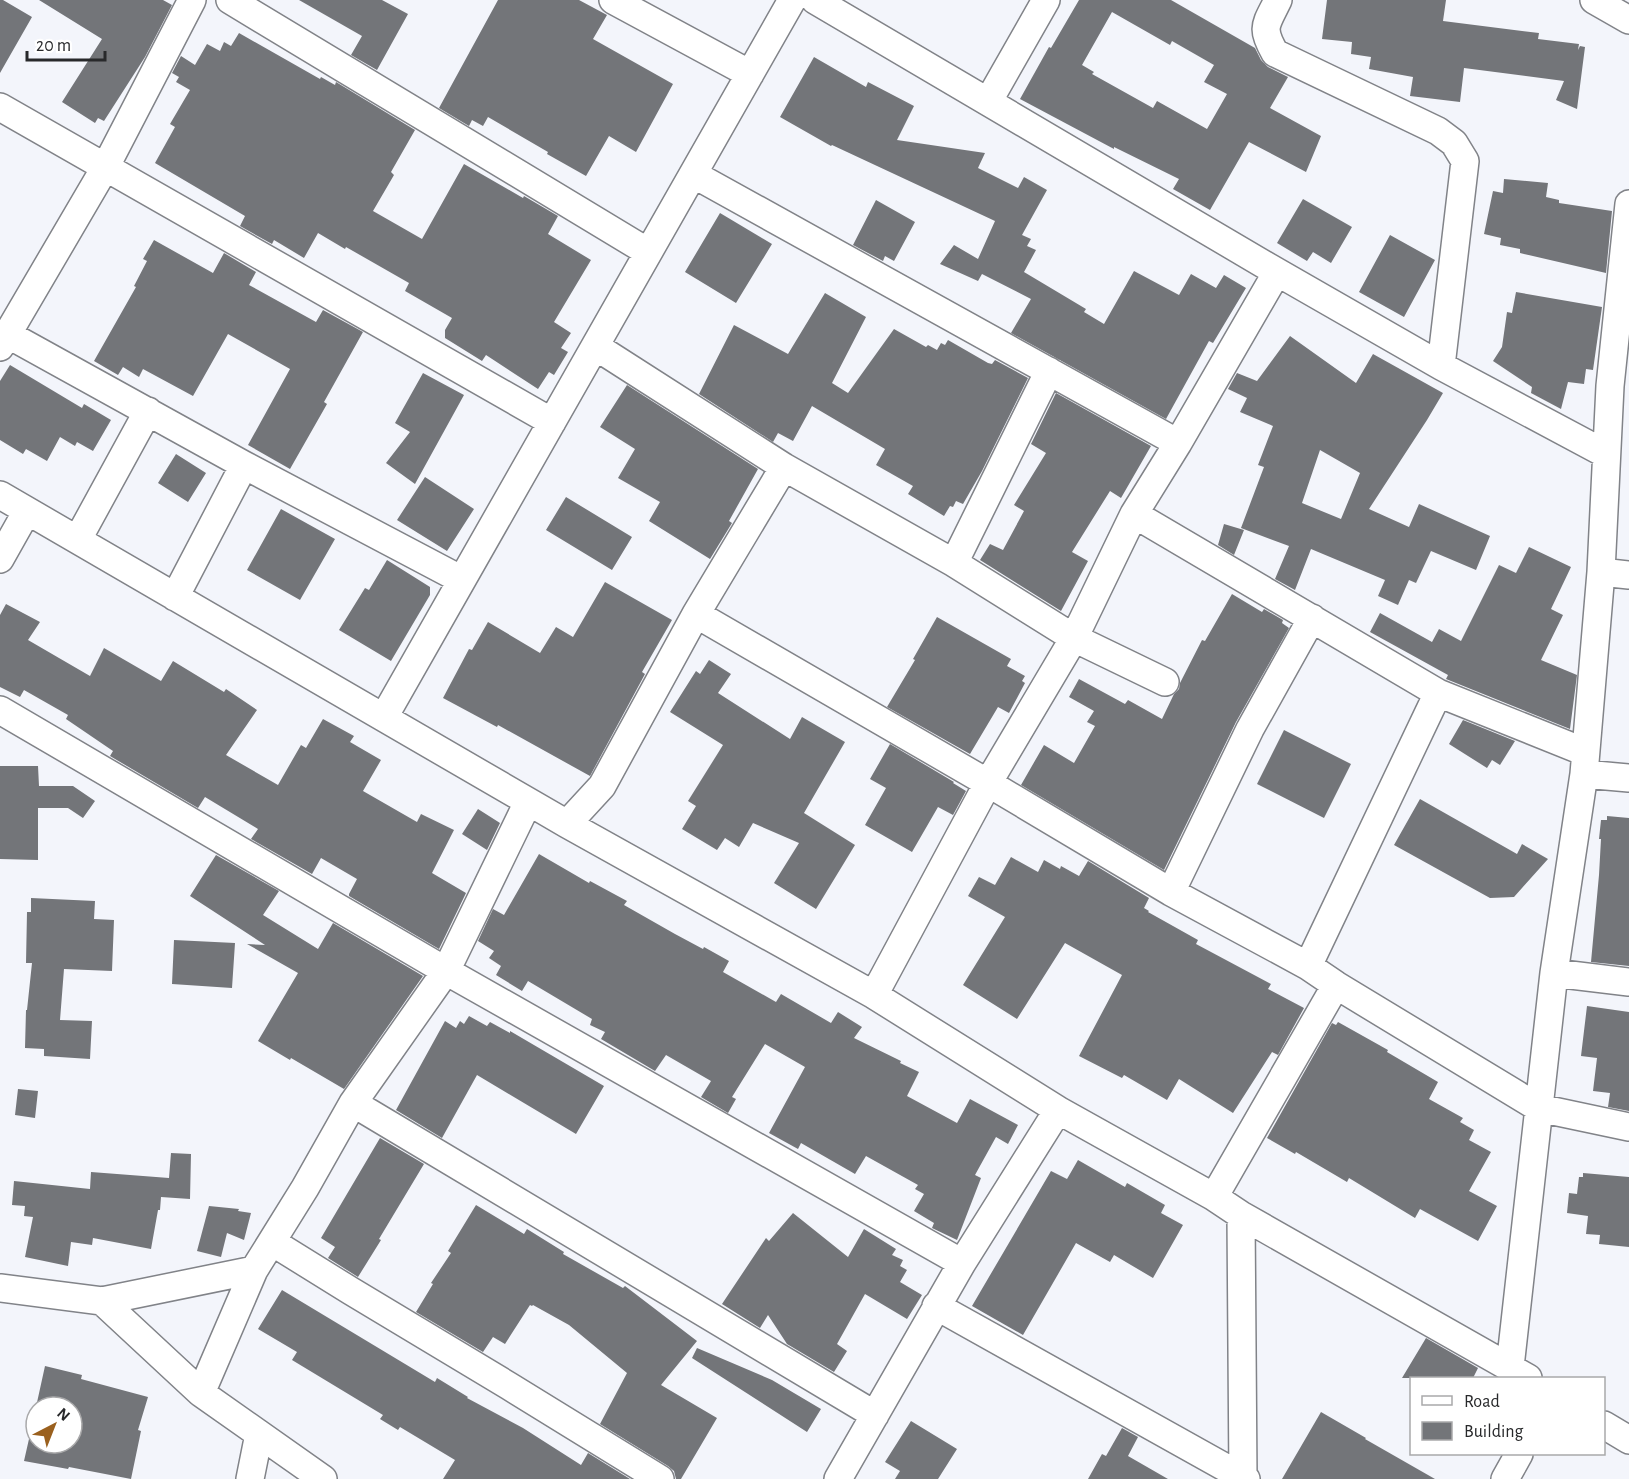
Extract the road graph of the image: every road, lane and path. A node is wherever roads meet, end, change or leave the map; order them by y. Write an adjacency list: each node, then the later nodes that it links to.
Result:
1 (192, 0): 13 (street)
2 (230, 0): 16 (street)
3 (613, 0): 10 (street)
4 (792, 0): 10 (street)
5 (815, 0): 11 (street)
6 (1046, 0): 11 (street)
7 (1278, 0): 20 (street)
8 (1594, 0): 9 (street)
9 (1629, 20)
10 (750, 74): 14 (street)
11 (988, 102): 17 (street)
12 (0, 107): 13 (street)
13 (106, 166): 18 (street); 24 (street)
14 (693, 174): 16 (street); 21 (street)
15 (1629, 204): 22 (street)
16 (648, 252): 19 (street)
17 (1277, 272): 20 (street); 25 (street)
18 (3, 341): 23 (street)
19 (595, 346): 24 (street); 28 (street)
20 (1441, 366): 26 (street)
21 (1049, 371): 25 (street); 34 (street)
22 (1620, 387): 26 (street)
23 (148, 411): 27 (street); 32 (street)
24 (552, 423): 37 (street)
25 (1178, 443): 31 (street)
26 (1606, 453): 35 (street)
27 (244, 465): 37 (street); 38 (street)
28 (784, 467): 34 (street); 39 (street)
29 (0, 495): 30 (street)
30 (27, 510): 32 (street); 33 (street)
31 (1134, 514): 40 (street); 41 (street)
32 (78, 539): 38 (street)
33 (0, 559)
34 (954, 563): 41 (street)
35 (1601, 572): 36 (street); 46 (street)
36 (1629, 575)
37 (462, 580): 45 (street)
38 (175, 597): 45 (street)
39 (696, 614): 48 (street); 50 (street)
40 (1312, 618): 43 (street); 51 (street)
41 (1074, 638): 42 (street); 48 (street)
42 (1165, 682)
43 (1438, 693): 46 (street); 52 (street)
44 (0, 710): 53 (street)
45 (384, 717): 49 (street)
46 (1585, 763): 47 (street); 54 (street)
47 (1629, 778)
48 (988, 783): 51 (street); 57 (street)
49 (528, 802): 50 (street); 53 (street)
50 (567, 824): 57 (street)
51 (1171, 892): 52 (street)
52 (1308, 966): 56 (street)
53 (446, 971): 58 (street); 65 (street)
54 (1554, 973): 55 (street); 59 (street)
55 (1629, 982)
56 (1336, 985): 59 (street); 62 (street)
57 (874, 995): 60 (street)
58 (353, 1104): 64 (street); 72 (street)
59 (1539, 1108): 61 (street); 70 (street)
60 (1058, 1110): 62 (street); 65 (street)
61 (1629, 1127)
62 (1214, 1197): 63 (street)
63 (1241, 1215): 70 (street); 77 (street)
64 (272, 1242): 66 (street); 80 (street)
65 (962, 1263): 69 (street)
66 (255, 1270): 68 (street); 71 (street)
67 (0, 1287): 68 (street)
68 (102, 1301): 71 (street)
69 (936, 1306): 72 (street); 77 (street)
70 (1519, 1373)
71 (201, 1393): 74 (street)
72 (874, 1415): 81 (street)
73 (1605, 1426): 75 (street)
74 (259, 1434): 78 (street); 79 (street)
75 (1629, 1440)
76 (1518, 1455): 82 (street)
77 (1244, 1478)
78 (250, 1479)
79 (323, 1479)
80 (660, 1479)
81 (838, 1479)
82 (1505, 1479)

